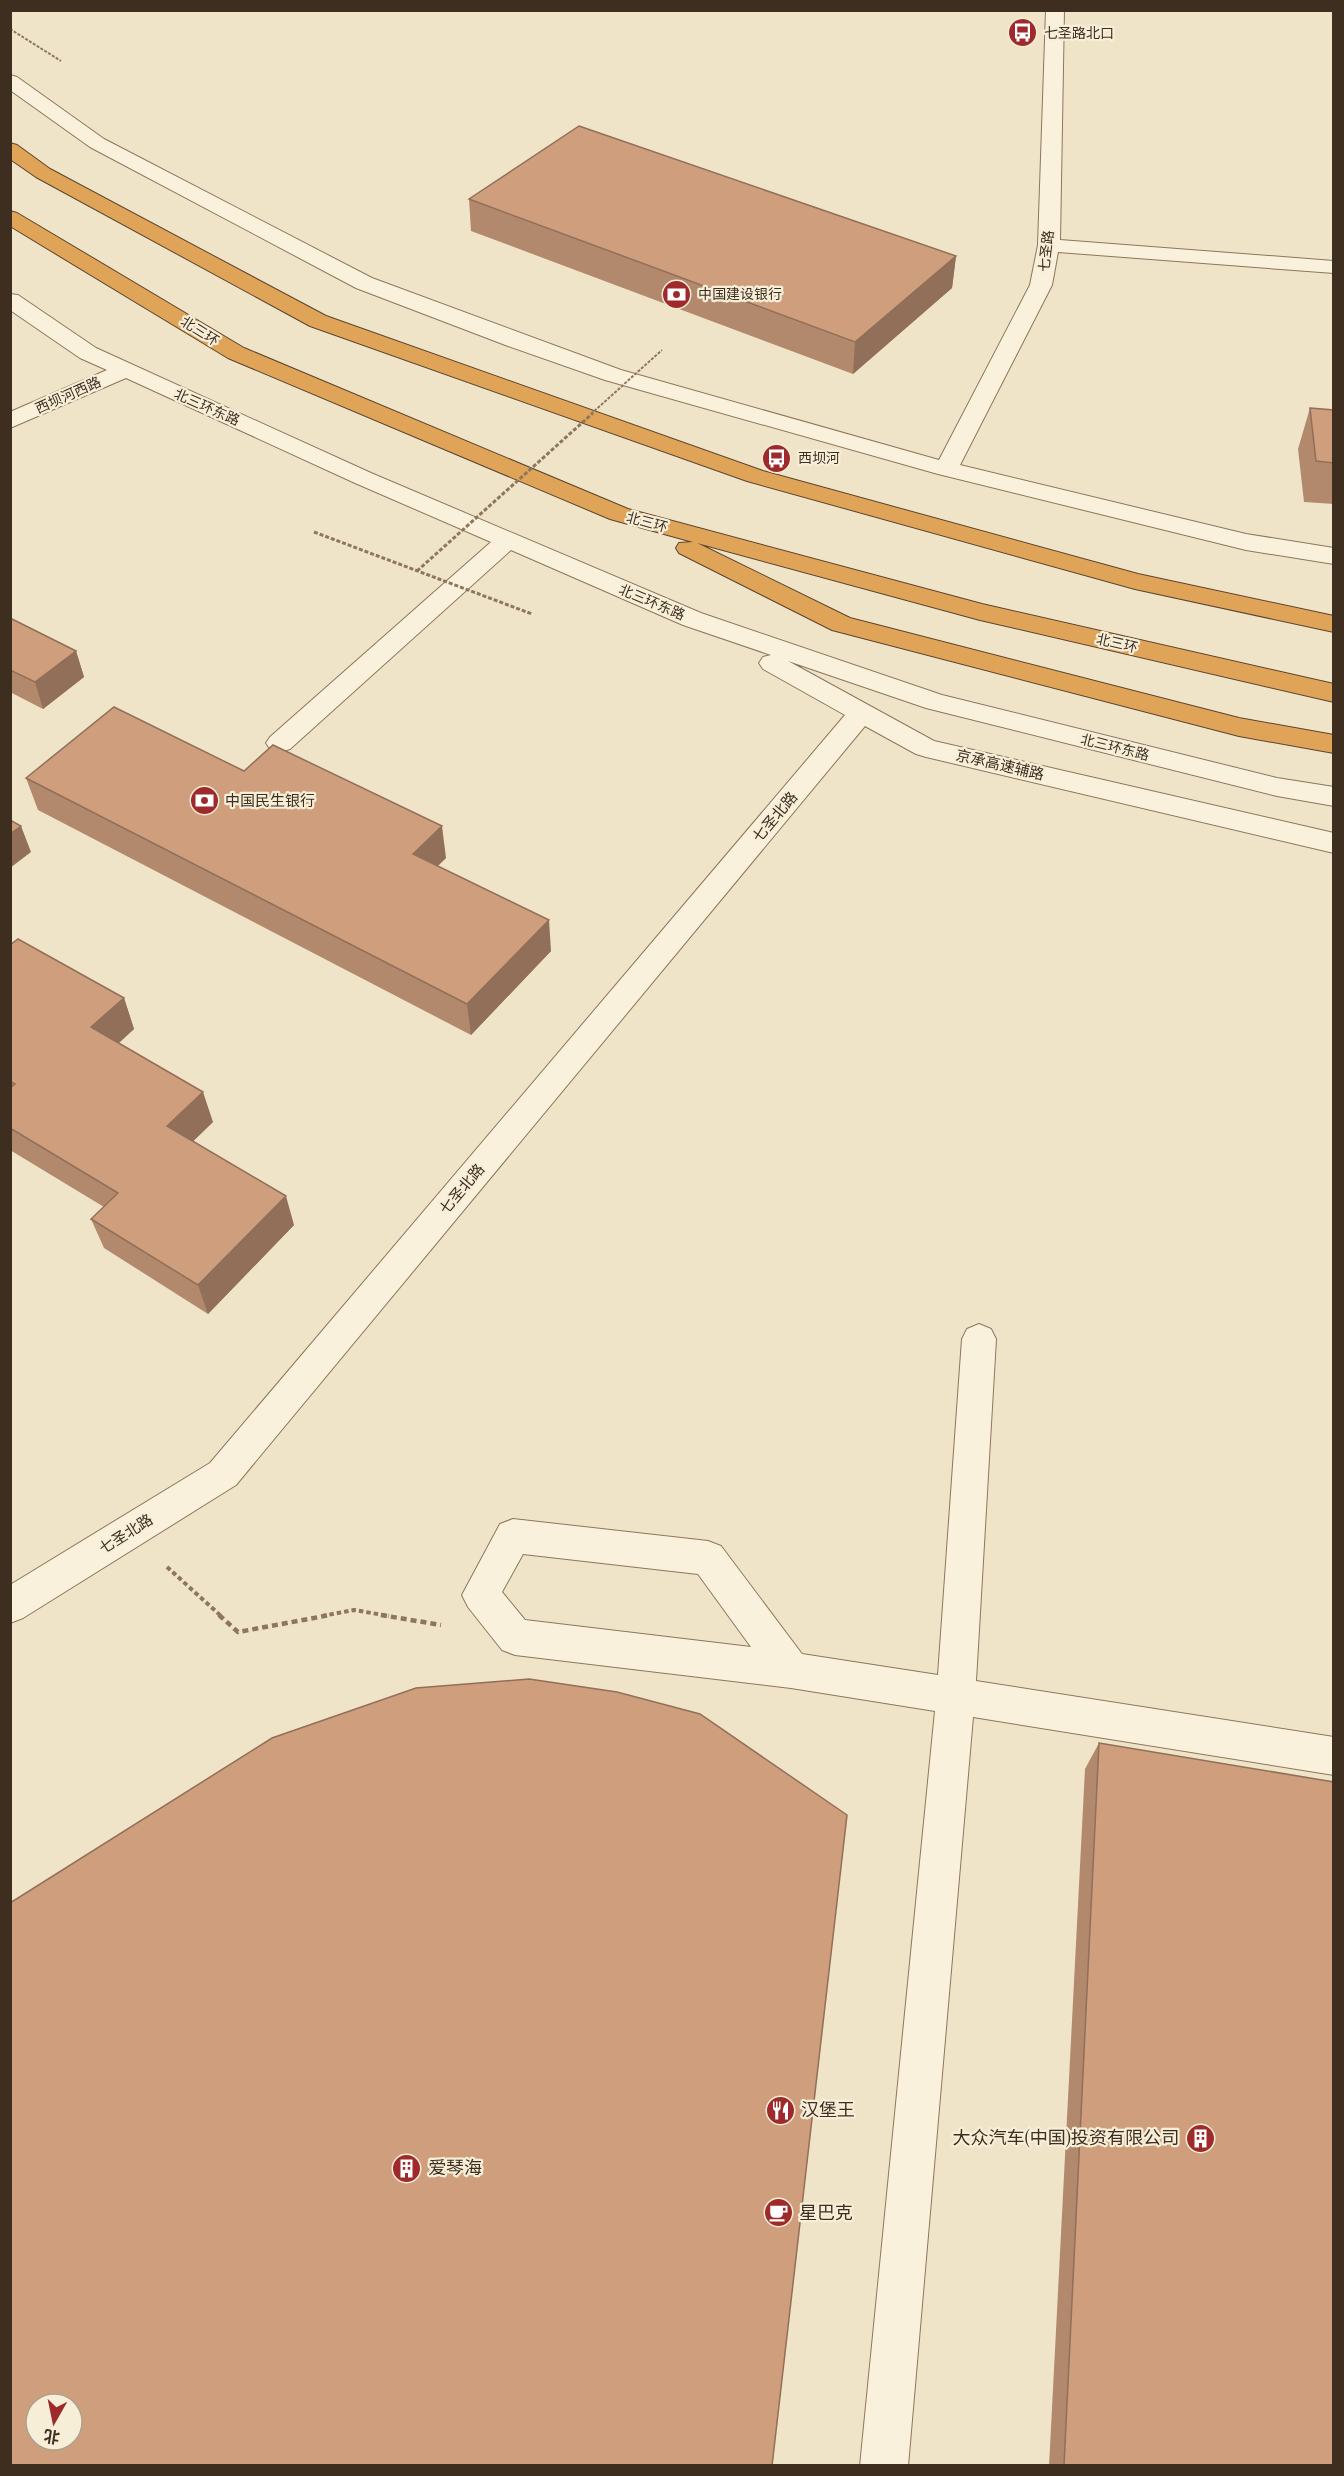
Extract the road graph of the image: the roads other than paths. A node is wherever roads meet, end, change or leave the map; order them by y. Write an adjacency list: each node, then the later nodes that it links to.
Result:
1 (1055, 10): 5 (street, 七圣路)
2 (10, 81): 10 (street)
3 (10, 149): 15 (highway)
4 (10, 217): 11 (highway, 北三环)
5 (1049, 245): 6 (street); 10 (street, 七圣路)
6 (1334, 267)
7 (10, 300): 8 (street, 北三环东路)
8 (126, 370): 9 (street, 西坝河西路); 12 (street, 北三环东路)
9 (10, 421)
10 (946, 469): 13 (street)
11 (619, 514): 16 (highway, 北三环); 19 (highway)
12 (508, 540): 14 (street, 北三环东路); 18 (street)
13 (1334, 556)
14 (692, 619): 17 (street, 京承高速辅路); 20 (street, 北三环东路)
15 (1334, 624)
16 (1334, 693)
17 (862, 712): 21 (street, 京承高速辅路); 23 (street, 七圣北路)
18 (280, 743)
19 (1334, 744)
20 (1334, 797)
21 (1334, 843)
22 (979, 1339): 25 (street)
23 (10, 1606)
24 (791, 1670): 24 (street); 25 (street)
25 (956, 1697): 26 (street); 27 (street)
26 (1334, 1756)
27 (884, 2466)

